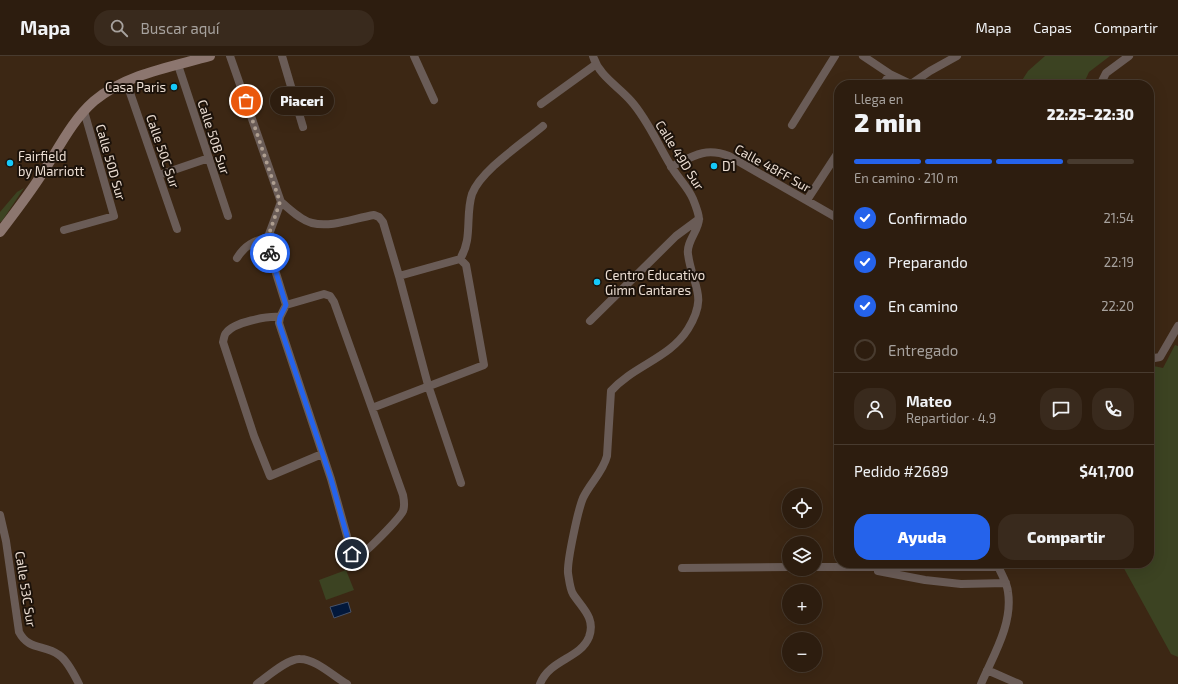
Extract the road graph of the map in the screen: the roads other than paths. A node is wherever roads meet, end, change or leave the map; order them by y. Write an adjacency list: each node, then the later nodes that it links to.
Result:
1 (210, 56): 10 (main road)
2 (230, 56): 29 (street)
3 (282, 56): 23 (street)
4 (414, 56): 18 (street)
5 (593, 56): 11 (street, Calle 49D Sur)
6 (835, 56): 22 (street)
7 (863, 56): 12 (street)
8 (957, 56): 15 (street)
9 (1130, 56): 16 (street)
10 (178, 65): 17 (main road); 24 (street, Calle 50B Sur)
11 (595, 65): 19 (street); 26 (street, Calle 49D Sur)
12 (890, 74): 13 (street); 14 (street)
13 (886, 80)
14 (903, 80)
15 (918, 80)
16 (1103, 80)
17 (126, 81): 20 (main road); 27 (street, Calle 50C Sur)
18 (434, 100)
19 (541, 104)
20 (84, 111): 33 (main road); 35 (street, Calle 50D Sur)
21 (543, 126): 38 (street)
22 (792, 126)
23 (303, 127)
24 (209, 158): 27 (street); 30 (street, Calle 50B Sur)
25 (834, 159): 28 (street)
26 (671, 167): 28 (street, Calle 48FF Sur); 32 (street, Calle 49D Sur)
27 (158, 175): 34 (street, Calle 50C Sur)
28 (807, 200): 31 (street, Calle 48FF Sur)
29 (280, 202): 36 (street); 39 (street)
30 (228, 216)
31 (834, 216)
32 (699, 219): 42 (street); 61 (street)
33 (2, 227)
34 (177, 228)
35 (64, 230)
36 (268, 237): 37 (street); 40 (street)
37 (238, 258)
38 (460, 259): 39 (street); 45 (street)
39 (400, 276): 45 (street)
40 (286, 305): 41 (street); 46 (street)
41 (280, 317): 47 (street); 47 (street)
42 (590, 321)
43 (1178, 326): 44 (street)
44 (1154, 358)
45 (428, 385): 46 (street); 48 (street)
46 (372, 408): 47 (street)
47 (322, 454)
48 (461, 482)
49 (0, 515): 58 (street, Calle 53C Sur)
50 (782, 567): 53 (street)
51 (822, 567): 52 (street)
52 (834, 567)
53 (682, 568)
54 (862, 568): 56 (street)
55 (999, 568): 56 (street)
56 (1006, 583): 57 (street)
57 (987, 670): 62 (street); 63 (street)
58 (79, 684)
59 (257, 684): 60 (street)
60 (346, 684)
61 (540, 684)
62 (981, 684)
63 (1019, 684)

